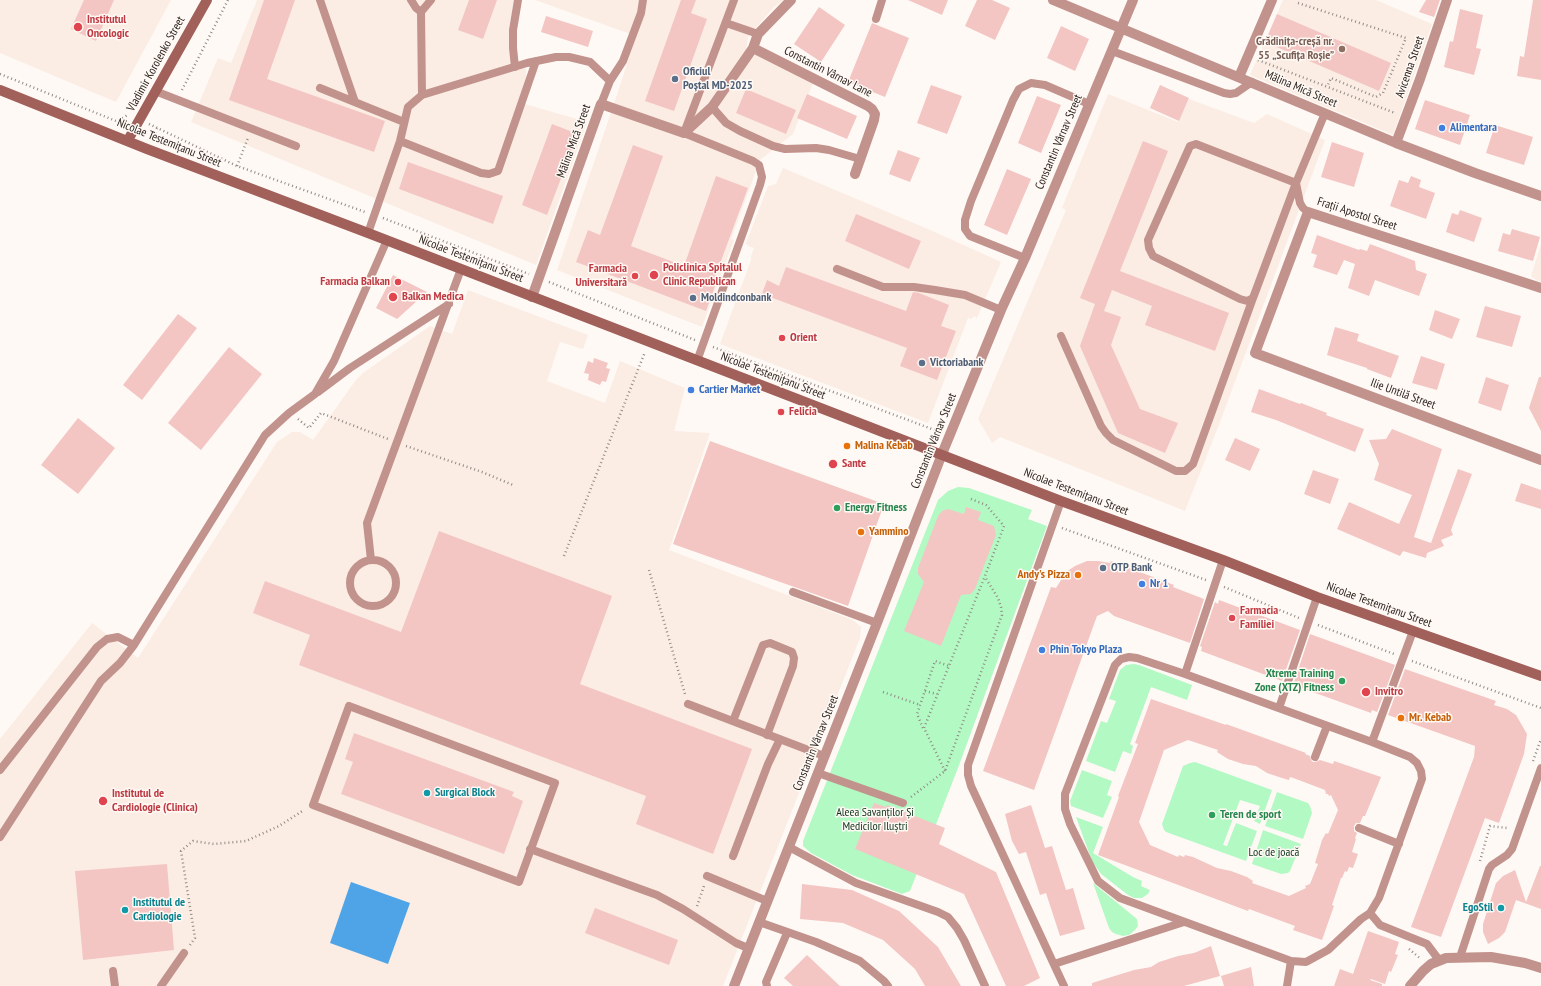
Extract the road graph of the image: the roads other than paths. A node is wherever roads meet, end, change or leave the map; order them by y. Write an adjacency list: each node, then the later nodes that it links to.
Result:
1 (207, 0): 28 (main road, Vladimir Korolenko Street)
2 (320, 0): 30 (lane)
3 (411, 0): 14 (lane)
4 (431, 0): 14 (lane)
5 (518, 0): 22 (lane)
6 (643, 0): 24 (lane)
7 (734, 0): 16 (lane)
8 (791, 0): 18 (street)
9 (882, 0): 15 (lane)
10 (1133, 0): 17 (street, Constantin Vârnav Street)
11 (1272, 0): 23 (street)
12 (1447, 0): 39 (street, Avicenna Street)
13 (1058, 1): 17 (street, Mălina Mică Street)
14 (421, 12): 29 (lane)
15 (876, 20)
16 (726, 23): 18 (lane); 36 (lane)
17 (1121, 29): 20 (street, Constantin Vârnav Street); 23 (street, Mălina Mică Street)
18 (758, 34): 19 (street)
19 (753, 48): 33 (street); 41 (street, Constantin Vârnav Lane)
20 (1112, 51): 25 (lane); 32 (street, Constantin Vârnav Street)
21 (536, 61): 22 (lane); 24 (lane); 38 (lane)
22 (515, 67): 29 (lane)
23 (1239, 77): 25 (street, Mălina Mică Street)
24 (610, 81): 31 (lane)
25 (1252, 82): 34 (street, Mălina Mică Street)
26 (320, 88): 30 (lane)
27 (0, 90): 37 (main road, Nicolae Testemițanu Street)
28 (155, 91): 37 (main road, Vladimir Korolenko Street); 40 (lane)
29 (422, 96): 35 (lane)
30 (355, 102): 35 (lane)
31 (601, 104): 36 (street, Mălina Mică Street); 52 (street, Mălina Mică Street)
32 (1089, 104): 48 (street, Constantin Vârnav Street); 48 (lane)
33 (712, 107): 36 (street); 41 (lane)
34 (1325, 113): 39 (street, Mălina Mică Street); 43 (lane)
35 (404, 122): 38 (lane)
36 (684, 133): 58 (lane)
37 (128, 140): 46 (main road, Nicolae Testemițanu Street)
38 (400, 140): 46 (lane)
39 (1396, 143): 44 (street, Mălina Mică Street)
40 (296, 146)
41 (860, 159): 42 (street, Constantin Vârnav Lane)
42 (855, 174)
43 (1296, 183): 45 (lane); 53 (lane); 53 (lane)
44 (1541, 196)
45 (1308, 212): 51 (street, Frații Apostol Street); 57 (street, Frații Apostol Street)
46 (368, 233): 47 (main road, Nicolae Testemițanu Street)
47 (387, 240): 49 (main road, Nicolae Testemițanu Street); 59 (lane)
48 (1025, 258): 55 (street, Constantin Vârnav Street)
49 (461, 269): 52 (main road, Nicolae Testemițanu Street); 54 (lane)
50 (837, 270): 55 (lane)
51 (1541, 288)
52 (532, 297): 58 (main road, Nicolae Testemițanu Street)
53 (1253, 298): 56 (lane)
54 (449, 304): 59 (lane); 63 (lane)
55 (1001, 310): 60 (street, Constantin Vârnav Street)
56 (1061, 336)
57 (1255, 353): 61 (street, Ilie Untilă Street)
58 (697, 361): 60 (main road, Nicolae Testemițanu Street)
59 (316, 394): 69 (lane)
60 (942, 454): 62 (main road, Nicolae Testemițanu Street); 67 (street, Constantin Vârnav Street)
61 (1541, 460)
62 (1061, 501): 64 (main road, Nicolae Testemițanu Street); 102 (lane)
63 (371, 560): 63 (lane)
64 (1223, 560): 66 (main road, Nicolae Testemițanu Street); 70 (lane)
65 (793, 592): 67 (lane)
66 (1317, 597): 68 (main road, Nicolae Testemițanu Street); 73 (lane)
67 (877, 623): 79 (street, Constantin Vârnav Street)
68 (1413, 631): 71 (main road, Nicolae Testemițanu Street); 78 (lane)
69 (134, 645): 82 (lane); 86 (lane)
70 (1185, 674): 73 (lane); 95 (lane)
71 (1541, 676)
72 (688, 704): 74 (lane)
73 (1279, 708): 75 (lane)
74 (733, 721): 76 (lane); 76 (lane)
75 (1327, 726): 78 (lane); 80 (lane)
76 (768, 734): 77 (lane)
77 (780, 739): 79 (lane); 90 (lane)
78 (1372, 742): 87 (lane)
79 (824, 756): 83 (street, Constantin Vârnav Street)
80 (1315, 757)
81 (1541, 768): 99 (lane)
82 (0, 770)
83 (818, 773): 84 (lane); 88 (street, Constantin Vârnav Street)
84 (903, 803)
85 (1359, 828): 87 (lane)
86 (0, 837)
87 (1399, 844): 93 (lane)
88 (789, 847): 92 (street, Constantin Vârnav Street); 110 (lane)
89 (530, 849): 89 (lane); 97 (lane)
90 (733, 856)
91 (707, 876): 92 (lane)
92 (767, 901): 94 (street, Constantin Vârnav Street)
93 (1370, 913): 100 (lane); 101 (lane)
94 (759, 922): 96 (lane); 97 (street, Constantin Vârnav Street)
95 (1184, 922): 101 (lane); 102 (lane)
96 (788, 933): 108 (lane); 109 (lane)
97 (748, 948): 107 (street, Constantin Vârnav Street)
98 (184, 953): 106 (lane)
99 (1460, 957): 100 (street); 103 (street)
100 (1439, 960): 113 (street)
101 (1291, 961): 112 (lane)
102 (1054, 964): 111 (lane)
103 (1541, 968)
104 (113, 971): 105 (lane)
105 (115, 986)
106 (161, 986)
107 (734, 986)
108 (767, 986)
109 (888, 986)
110 (985, 986)
111 (1064, 986)
112 (1287, 986)
113 (1410, 986)

